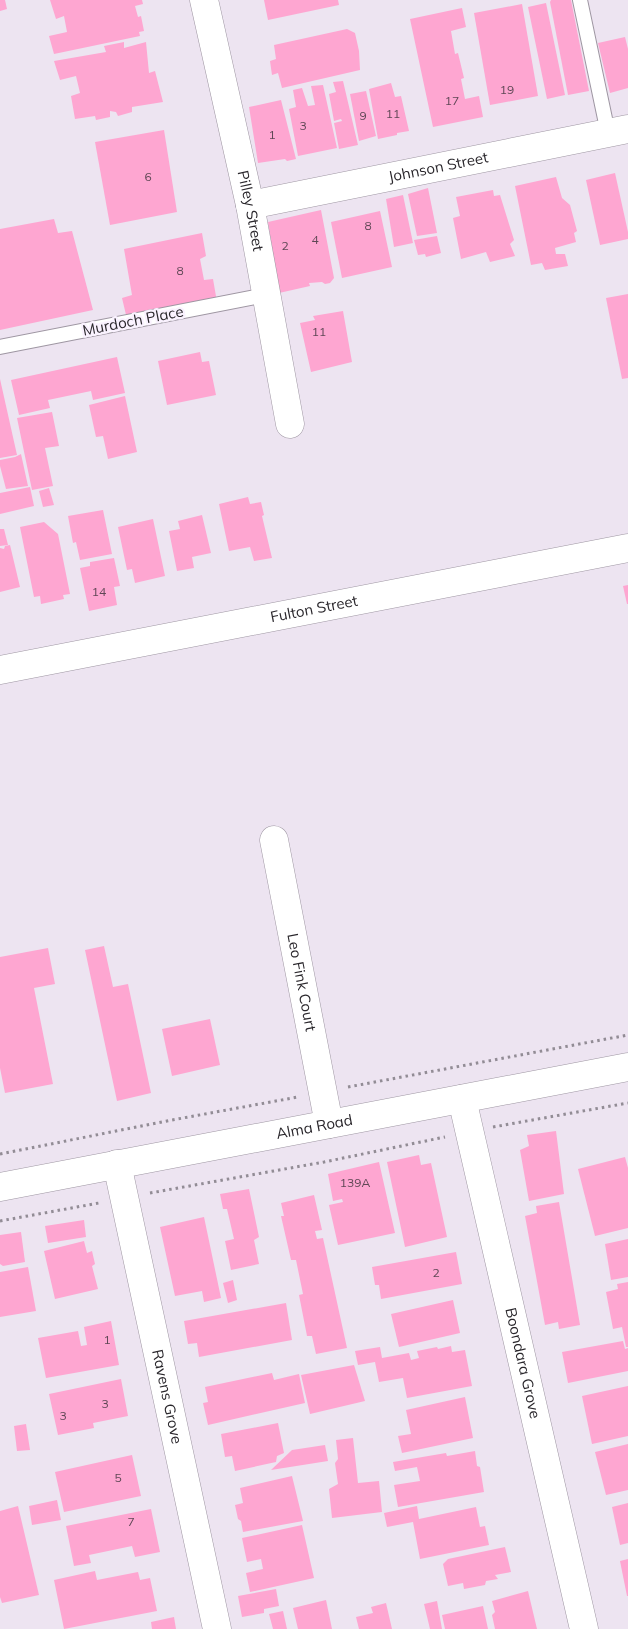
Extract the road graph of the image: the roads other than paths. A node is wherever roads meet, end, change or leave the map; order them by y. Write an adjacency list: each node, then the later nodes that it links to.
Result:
1 (204, 0): 4 (street, Pilley Street)
2 (580, 0): 3 (lane)
3 (618, 131): 4 (street, Johnson Street)
4 (250, 205): 5 (street, Pilley Street)
5 (266, 295): 6 (lane, Murdoch Place); 7 (street, Pilley Street)
6 (0, 347)
7 (290, 424)
8 (628, 548): 9 (street, Fulton Street)
9 (0, 670)
10 (274, 840): 13 (street, Leo Fink Court)
11 (628, 1067): 12 (street, Alma Road)
12 (462, 1098): 13 (street, Alma Road); 17 (street, Boondara Grove)
13 (330, 1124): 14 (street, Alma Road)
14 (117, 1164): 15 (street, Alma Road); 16 (street, Ravens Grove)
15 (0, 1187)
16 (217, 1629)
17 (584, 1629)

